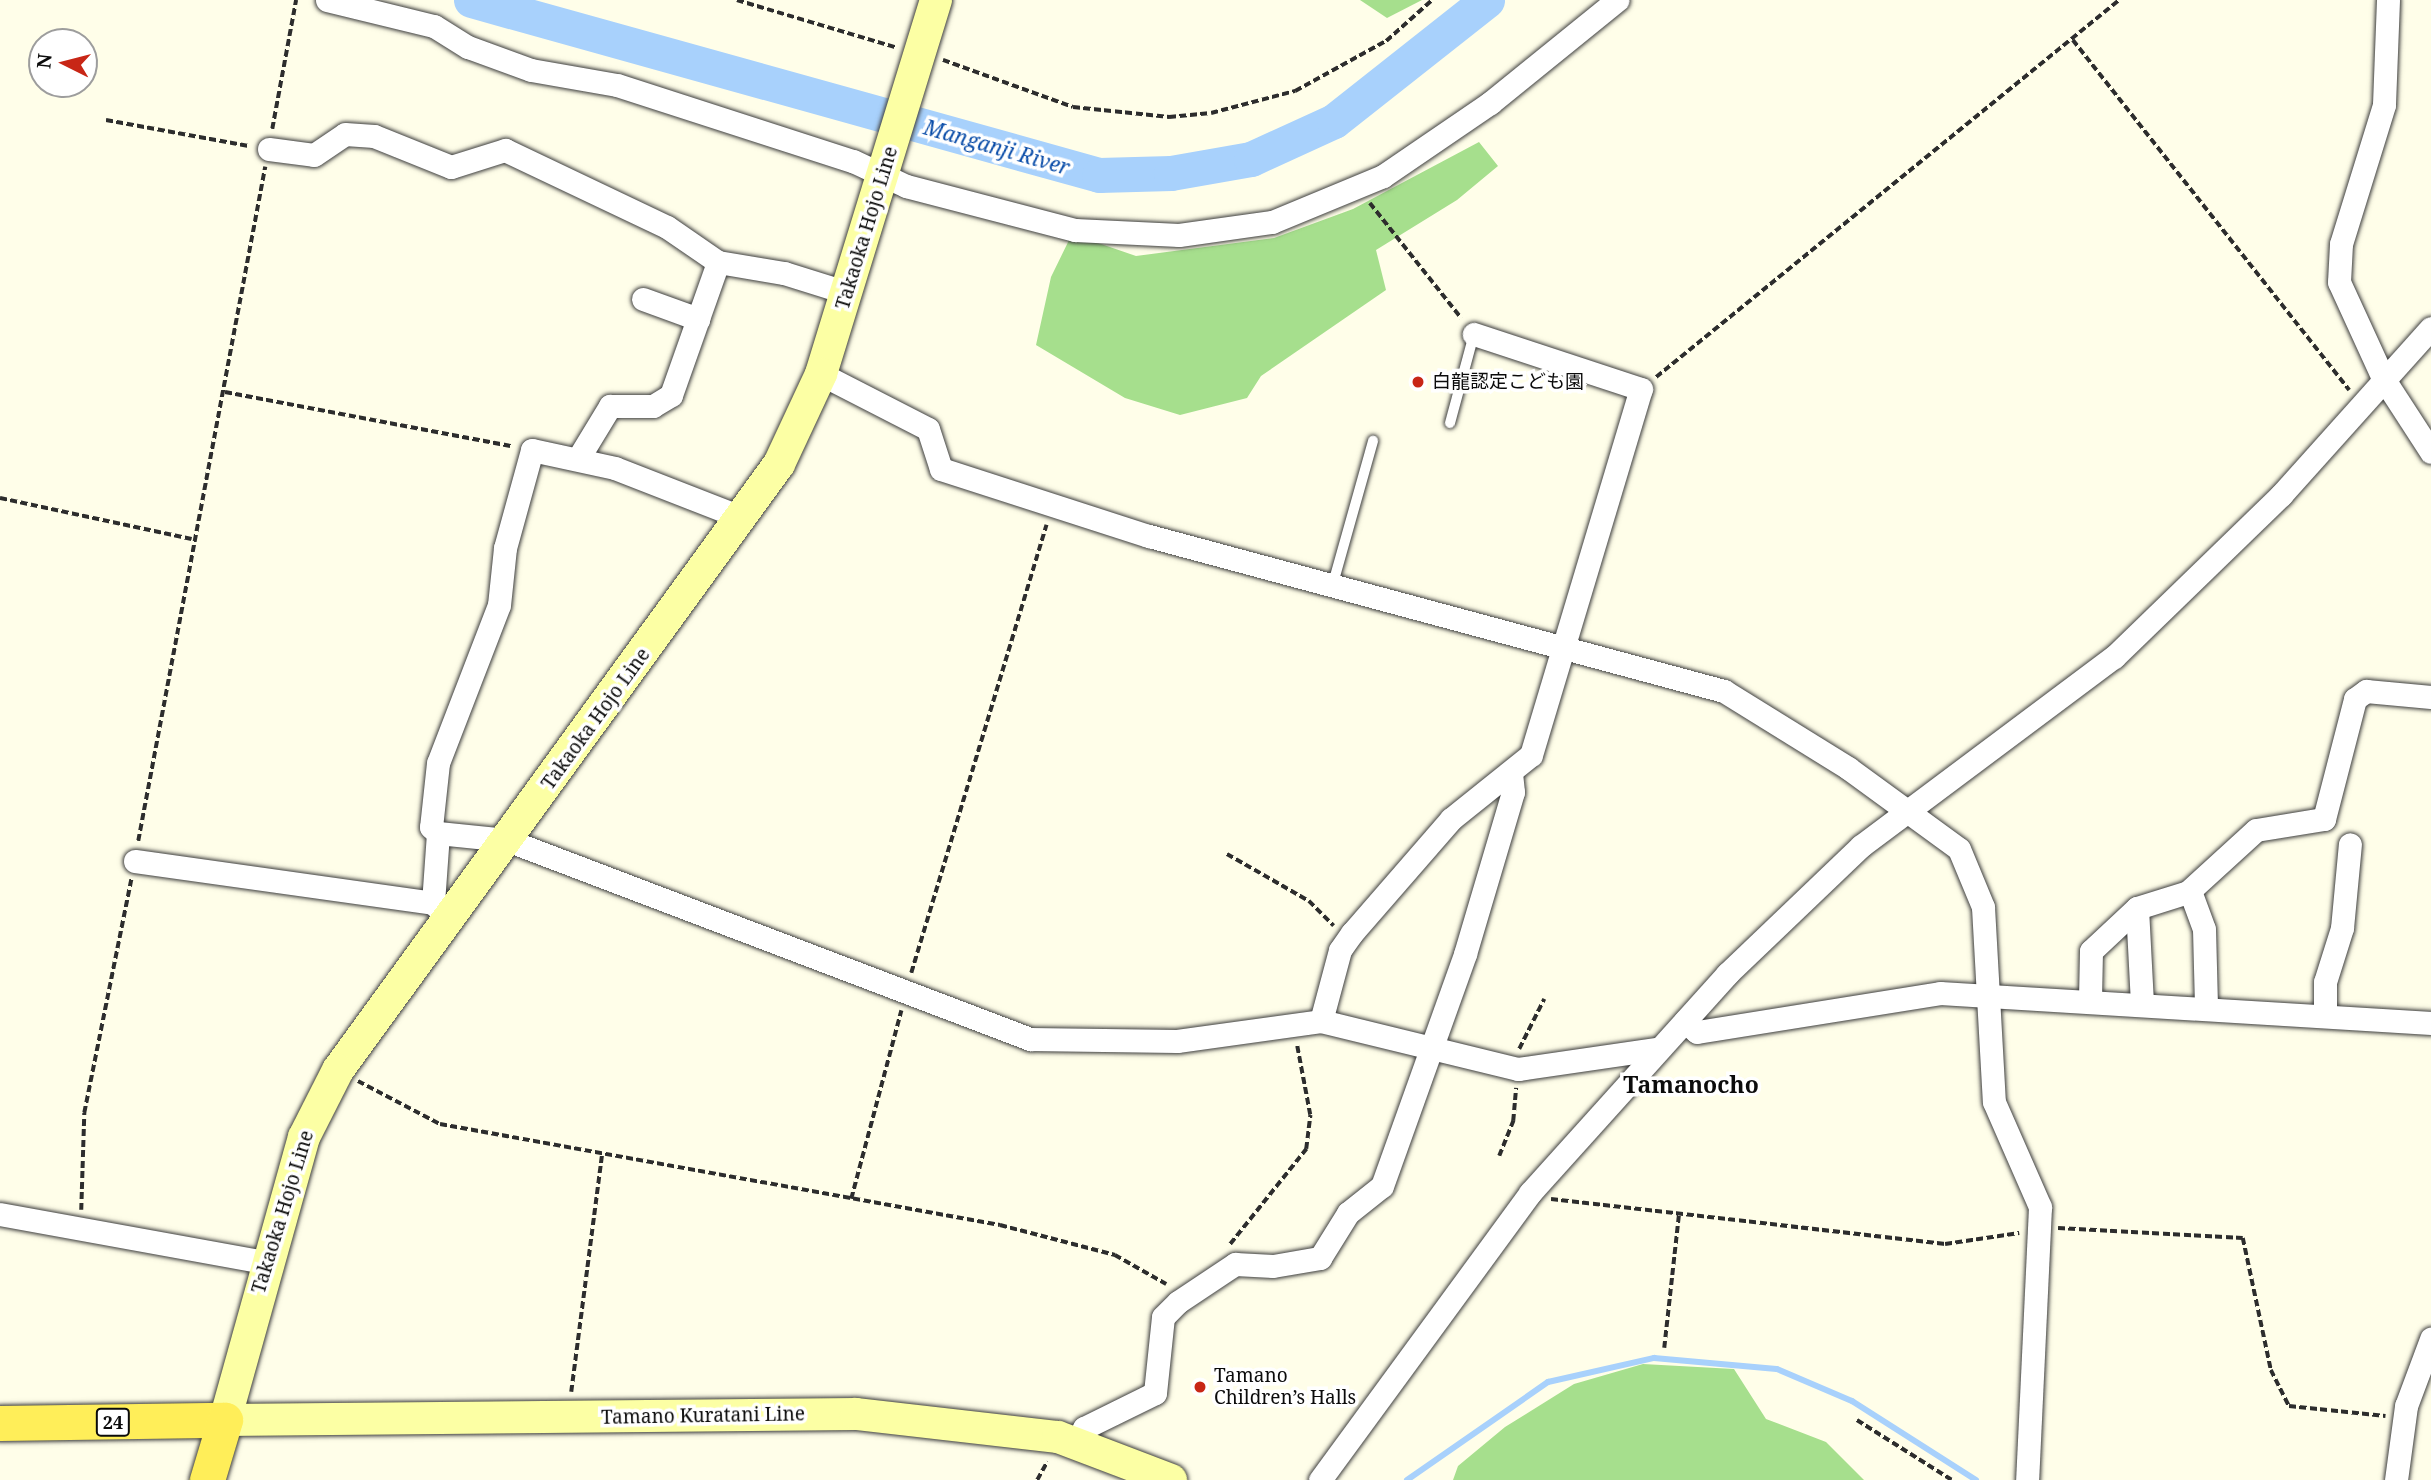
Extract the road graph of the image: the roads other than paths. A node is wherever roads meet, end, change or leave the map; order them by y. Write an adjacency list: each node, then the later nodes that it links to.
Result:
1 (327, 0): 6 (street)
2 (936, 0): 6 (main road, Takaoka Hojo Line)
3 (1617, 0): 6 (street)
4 (2388, 0): 14 (street)
5 (269, 149): 7 (street)
6 (884, 172): 8 (main road, Takaoka Hojo Line)
7 (718, 262): 8 (street); 10 (street)
8 (848, 293): 13 (main road, Takaoka Hojo Line)
9 (643, 299): 10 (street)
10 (698, 319): 18 (street)
11 (2431, 328): 14 (street)
12 (1474, 334): 15 (lane); 21 (street)
13 (821, 374): 19 (main road, Takaoka Hojo Line); 20 (street)
14 (2384, 378): 17 (street); 24 (street)
15 (1450, 423)
16 (1373, 441): 20 (lane)
17 (2431, 452)
18 (579, 457): 19 (street); 25 (street)
19 (743, 518): 26 (main road, Takaoka Hojo Line)
20 (1332, 587): 21 (street)
21 (1561, 650): 23 (street); 24 (street)
22 (2431, 697): 29 (street)
23 (1511, 773): 37 (street); 41 (street)
24 (1906, 812): 32 (street); 38 (street)
25 (438, 833): 26 (street); 31 (street)
26 (507, 840): 31 (main road, Takaoka Hojo Line); 37 (street)
27 (2350, 844): 36 (street)
28 (135, 861): 31 (street)
29 (2190, 891): 30 (street); 35 (street)
30 (2137, 908): 33 (street); 34 (street)
31 (441, 910): 43 (main road, Takaoka Hojo Line)
32 (1992, 997): 33 (street); 38 (street); 51 (street)
33 (2090, 999): 34 (street)
34 (2142, 1003): 35 (street)
35 (2206, 1007): 36 (street)
36 (2325, 1016): 39 (street)
37 (1321, 1021): 41 (street)
38 (1685, 1021): 40 (street)
39 (2431, 1023)
40 (1655, 1049): 41 (street); 50 (street)
41 (1432, 1050): 47 (street)
42 (0, 1214): 43 (street)
43 (265, 1262): 45 (main road, Takaoka Hojo Line)
44 (2431, 1339): 52 (street)
45 (225, 1420): 46 (main road, 24); 47 (main road, Tamano Kuratani Line); 48 (main road)
46 (0, 1423)
47 (1077, 1442): 49 (main road, Tamano Kuratani Line)
48 (207, 1480)
49 (1171, 1480)
50 (1320, 1480)
51 (2027, 1480)
52 (2396, 1480)

